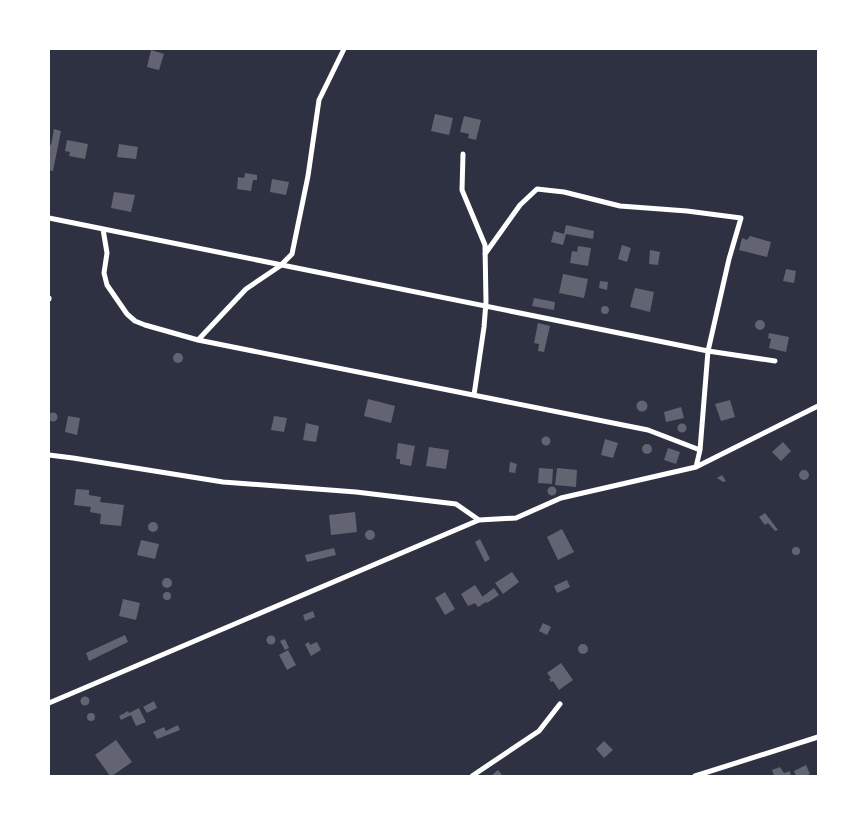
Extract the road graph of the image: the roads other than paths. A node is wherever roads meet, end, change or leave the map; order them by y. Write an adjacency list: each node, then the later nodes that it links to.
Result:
1 (344, 49): 6 (street)
2 (463, 154): 5 (street)
3 (49, 218): 4 (street)
4 (103, 229): 6 (street); 8 (street)
5 (485, 254): 7 (street); 9 (street)
6 (280, 266): 7 (street); 8 (street)
7 (486, 305): 9 (street); 11 (street)
8 (198, 340): 11 (street)
9 (708, 351): 10 (street); 13 (street)
10 (775, 362)
11 (474, 395): 13 (street)
12 (818, 406): 15 (street)
13 (700, 450): 15 (street)
14 (49, 455): 16 (street)
15 (696, 466): 16 (street)
16 (479, 520): 17 (street)
17 (49, 703)
18 (560, 704): 20 (street)
19 (818, 737): 21 (street)
20 (472, 776)
21 (695, 776)

